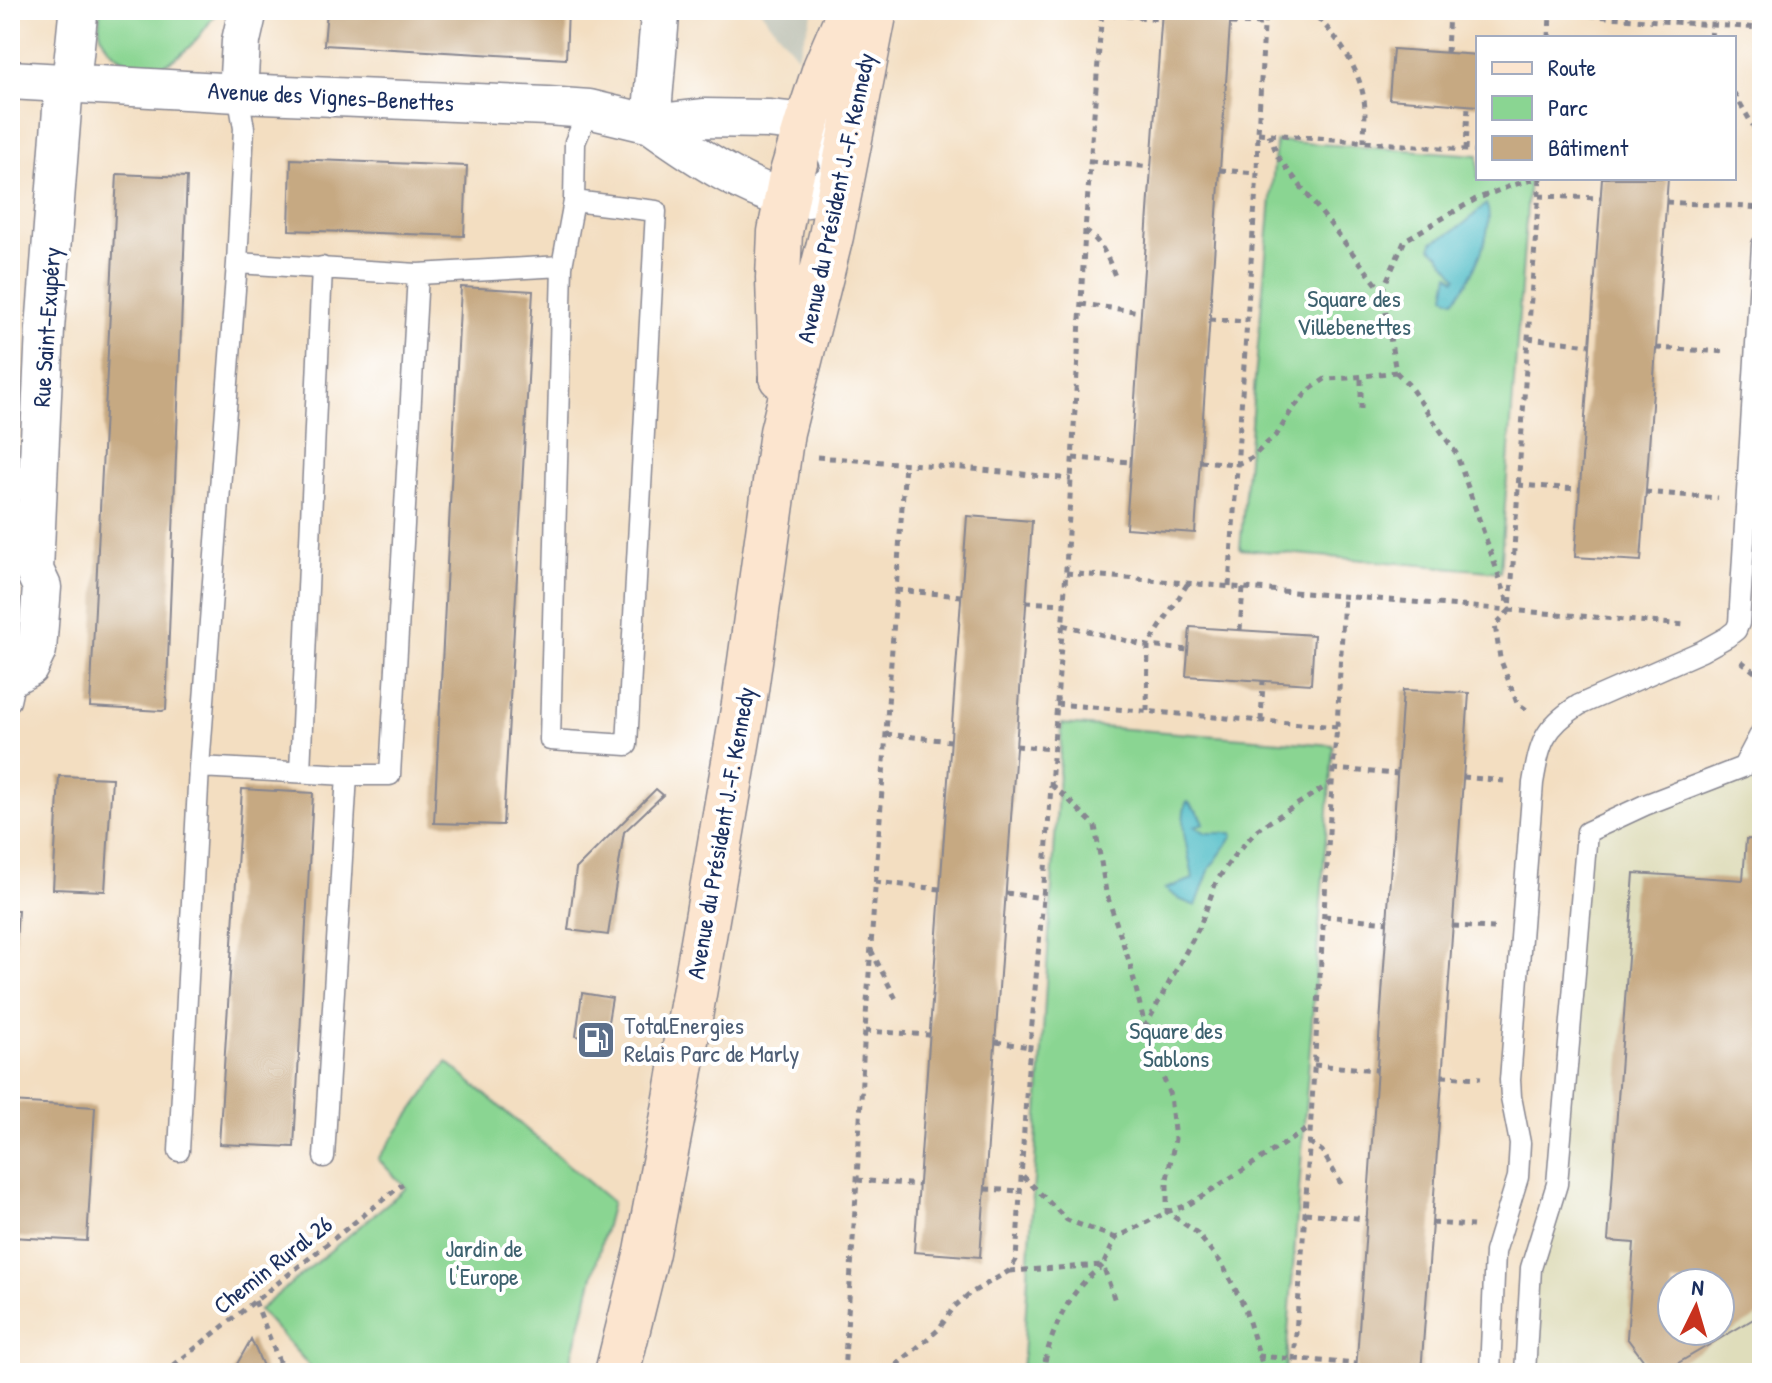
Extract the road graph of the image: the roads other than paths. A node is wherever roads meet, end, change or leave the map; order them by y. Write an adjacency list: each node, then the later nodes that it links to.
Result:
1 (80, 10): 7 (street, Rue Saint-Exupéry)
2 (248, 10): 8 (street)
3 (658, 10): 11 (street)
4 (850, 10): 10 (main road, Avenue du Président J.-F. Kennedy)
5 (875, 10): 12 (main road, Avenue du Président J.-F. Kennedy)
6 (10, 80): 7 (street, Avenue des Vignes-Benettes)
7 (67, 84): 8 (street, Avenue des Vignes-Benettes); 21 (street, Rue Saint-Exupéry)
8 (238, 93): 9 (street, Avenue des Vignes-Benettes); 16 (lane)
9 (589, 109): 11 (street, Avenue des Vignes-Benettes); 14 (lane)
10 (807, 123): 11 (street, Avenue des Vignes-Benettes); 12 (street); 13 (main road, Avenue du Président J.-F. Kennedy)
11 (651, 124): 13 (street, Avenue des Vignes-Benettes)
12 (843, 173): 13 (street); 20 (main road, Avenue du Président J.-F. Kennedy)
13 (788, 198): 20 (main road, Avenue du Président J.-F. Kennedy)
14 (574, 201): 17 (lane); 17 (lane)
15 (1762, 245): 30 (lane)
16 (237, 263): 18 (lane); 24 (lane)
17 (562, 266): 19 (lane)
18 (322, 267): 19 (lane); 25 (lane)
19 (418, 274): 26 (lane)
20 (780, 443): 29 (main road, Avenue du Président J.-F. Kennedy)
21 (22, 581): 22 (street, Rue Saint-Exupéry)
22 (12, 683)
23 (1762, 731): 31 (lane)
24 (199, 767): 25 (lane); 27 (lane)
25 (300, 772): 26 (lane)
26 (347, 775): 28 (lane)
27 (179, 1151)
28 (324, 1157)
29 (617, 1373)
30 (1490, 1373)
31 (1525, 1373)

